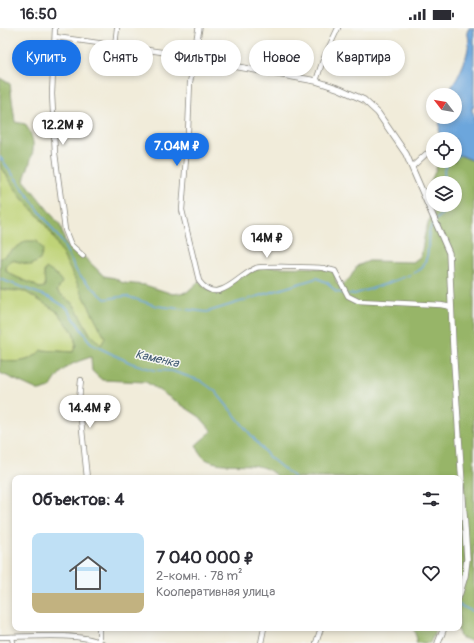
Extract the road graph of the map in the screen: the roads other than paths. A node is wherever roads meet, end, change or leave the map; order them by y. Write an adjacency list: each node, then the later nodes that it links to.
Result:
1 (55, 28): 5 (street)
2 (117, 28): 6 (street)
3 (199, 28): 7 (street)
4 (338, 28): 11 (street)
5 (56, 36): 8 (street); 14 (street)
6 (116, 40)
7 (197, 40)
8 (89, 42)
9 (241, 67): 11 (street)
10 (191, 76): 15 (street)
11 (316, 81): 13 (street)
12 (426, 154): 13 (street)
13 (412, 167): 15 (street)
14 (83, 256)
15 (451, 307): 18 (street)
16 (81, 380): 17 (street)
17 (87, 475)
18 (462, 475)
19 (462, 480): 20 (street)
20 (462, 584)
21 (99, 631): 27 (street)
22 (263, 631): 29 (street)
23 (320, 631): 30 (street)
24 (443, 631): 31 (street)
25 (0, 637): 26 (street)
26 (12, 637): 27 (street); 28 (street)
27 (101, 642)
28 (12, 643)
29 (260, 643)
30 (316, 643)
31 (438, 643)

